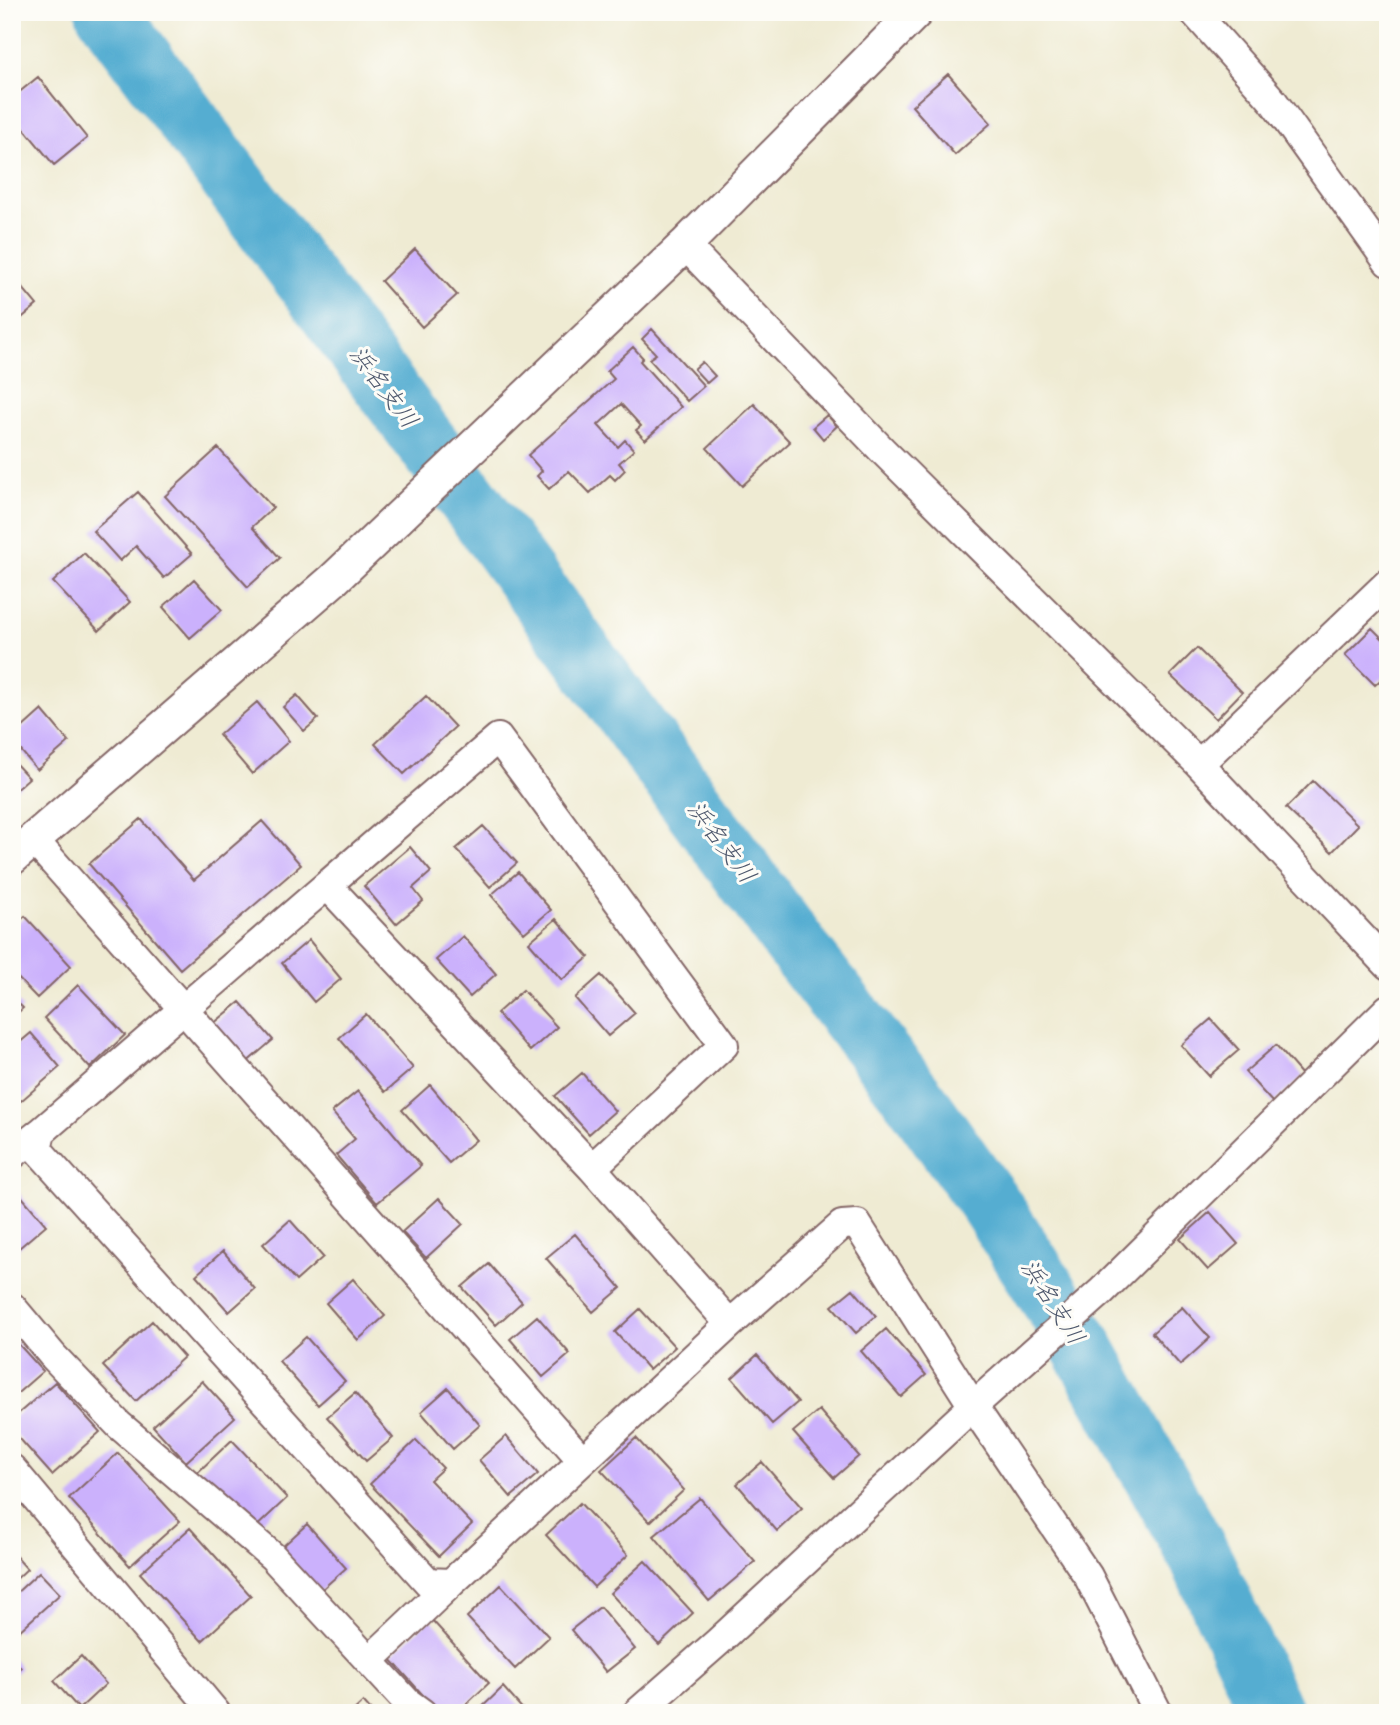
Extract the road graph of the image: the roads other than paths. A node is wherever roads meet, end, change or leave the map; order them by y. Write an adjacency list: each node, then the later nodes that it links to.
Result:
1 (916, 12): 3 (street)
2 (1194, 12): 4 (street)
3 (685, 245): 6 (street); 7 (street)
4 (1388, 262)
5 (1388, 583): 6 (street)
6 (1199, 764): 9 (street)
7 (23, 848): 10 (street)
8 (327, 884): 10 (street); 14 (street); 14 (street)
9 (1388, 965)
10 (183, 1009): 12 (street); 18 (street)
11 (1388, 1009): 17 (street)
12 (41, 1132): 13 (street); 20 (street)
13 (12, 1155)
14 (592, 1168): 16 (street)
15 (12, 1307): 21 (street)
16 (730, 1324): 17 (street); 18 (street)
17 (973, 1406): 24 (street); 25 (street)
18 (582, 1460): 20 (street)
19 (12, 1469): 22 (street)
20 (451, 1583): 21 (street)
21 (370, 1660): 23 (street)
22 (216, 1713)
23 (422, 1713)
24 (637, 1713)
25 (1158, 1713)

